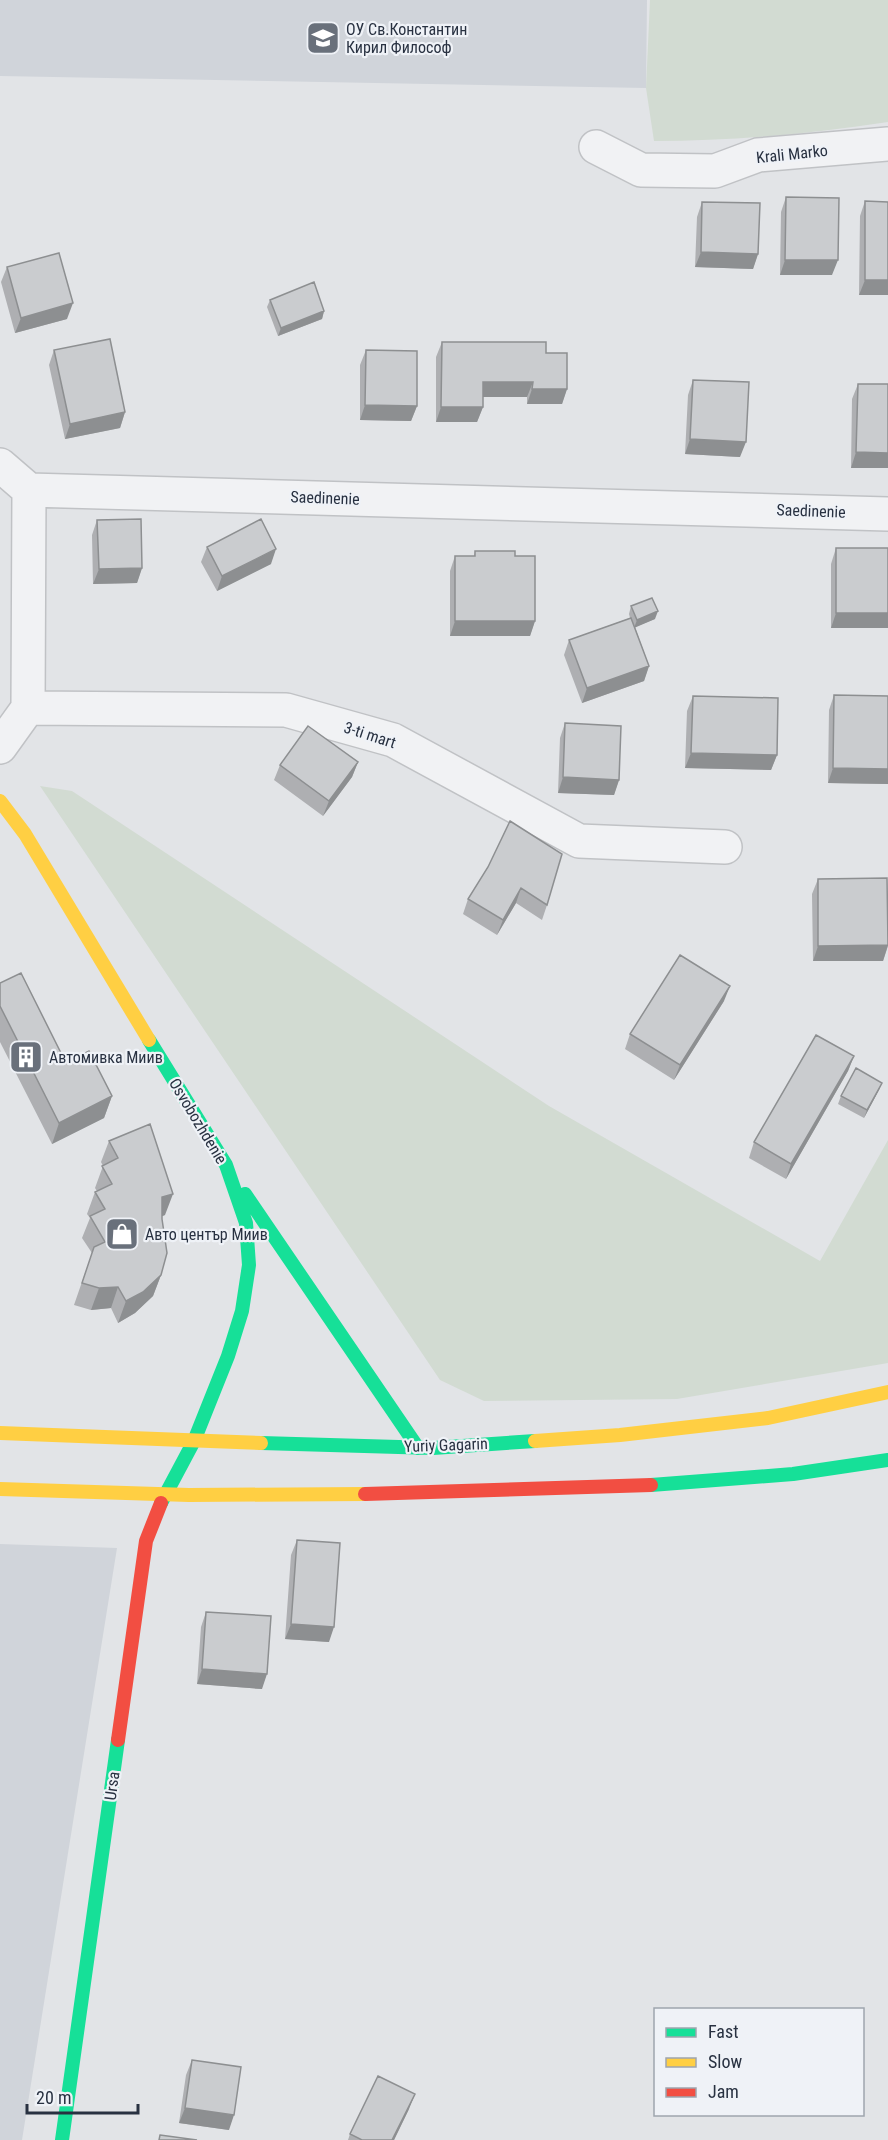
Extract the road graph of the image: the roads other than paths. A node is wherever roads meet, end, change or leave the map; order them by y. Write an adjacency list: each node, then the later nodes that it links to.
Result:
1 (888, 144): 2 (street, Krali Marko)
2 (596, 147)
3 (0, 465): 4 (street)
4 (29, 490): 5 (street, Saedinenie); 6 (street)
5 (888, 513)
6 (28, 708): 7 (street); 9 (street, 3-ti mart)
7 (0, 747)
8 (0, 801): 10 (street, Osvobozhdenie)
9 (725, 847)
10 (226, 1165): 13 (street, Osvobozhdenie); 14 (street)
11 (888, 1392): 14 (street, Yuriy Gagarin)
12 (0, 1433): 13 (street, Yuriy Gagarin)
13 (194, 1441): 14 (street, Yuriy Gagarin); 17 (street, Ursa)
14 (418, 1448)
15 (888, 1460): 17 (street)
16 (0, 1489): 17 (street)
17 (164, 1496): 18 (street, Ursa)
18 (62, 2140)

